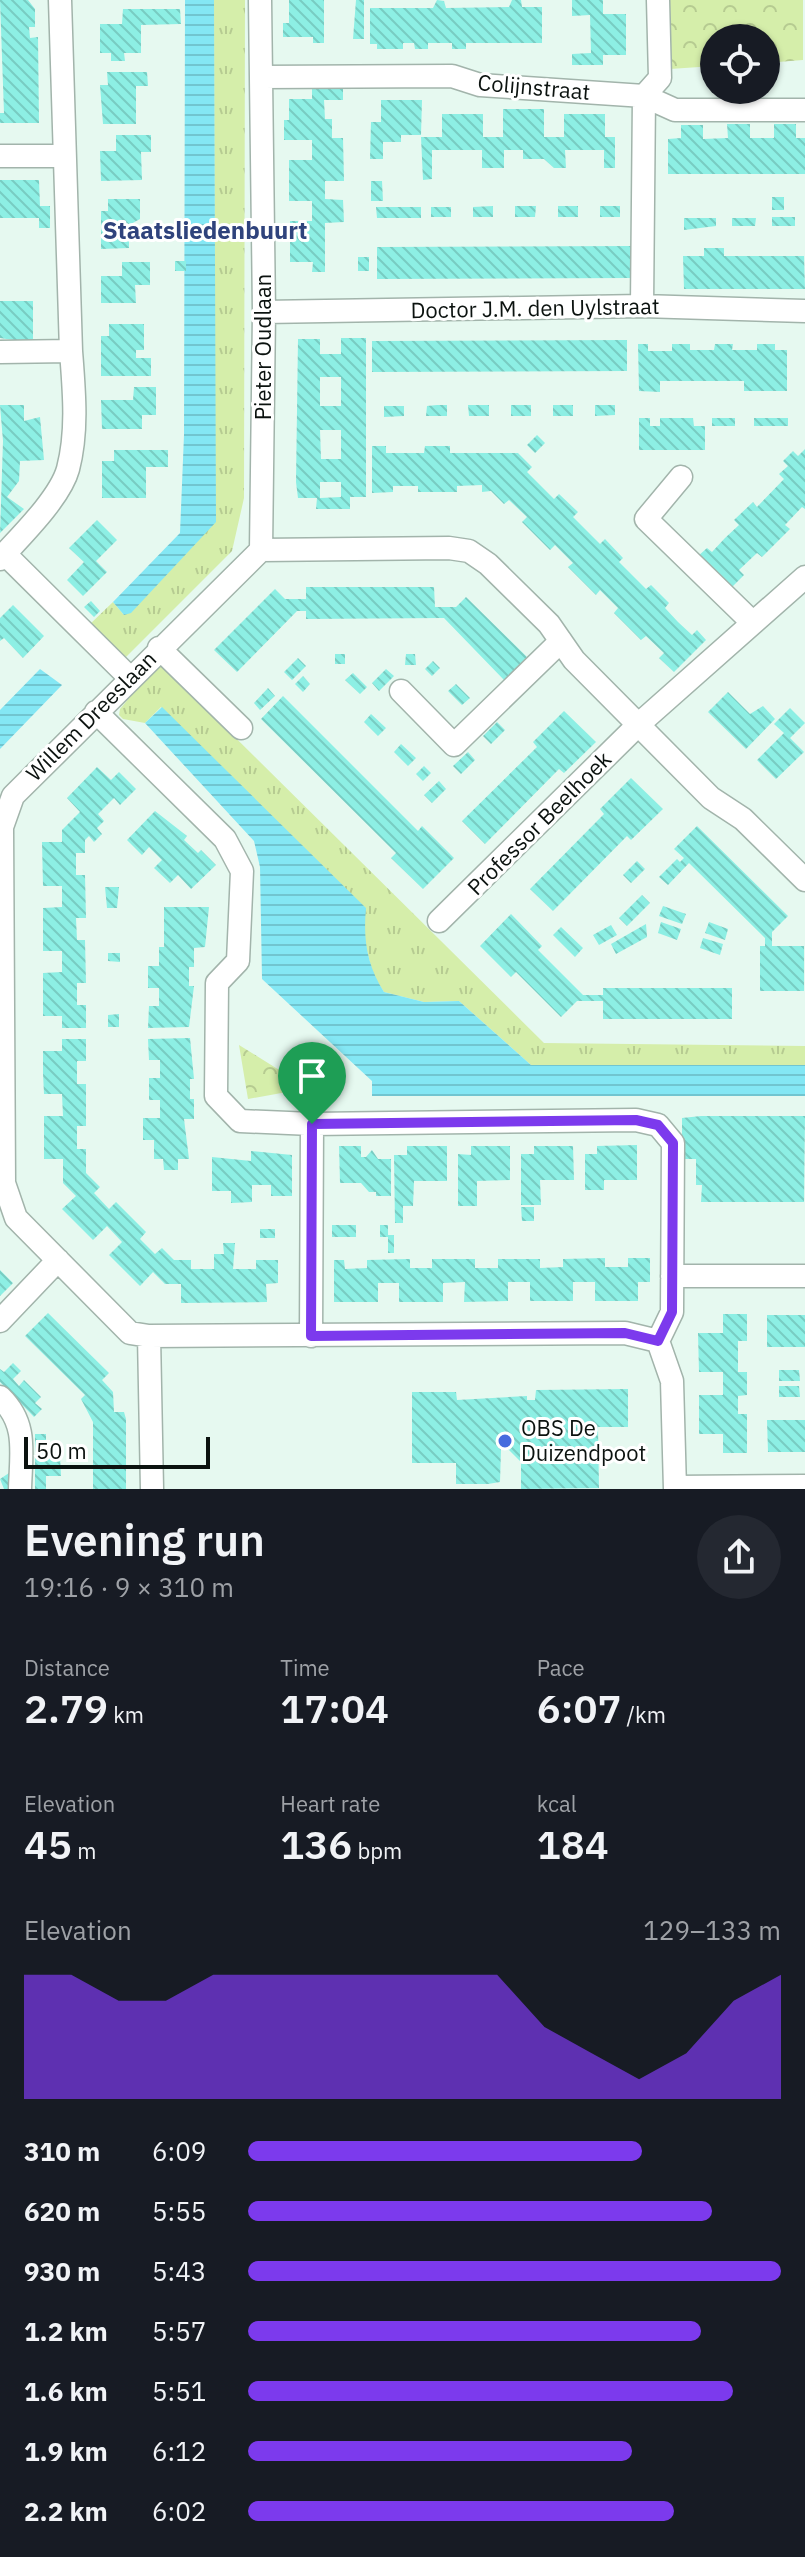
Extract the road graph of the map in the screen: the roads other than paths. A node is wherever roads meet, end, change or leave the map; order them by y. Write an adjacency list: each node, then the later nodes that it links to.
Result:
1 (60, 0): 8 (street)
2 (260, 0): 4 (street, Pieter Oudlaan)
3 (658, 0): 5 (street)
4 (261, 77): 5 (street, Colijnstraat); 11 (street, Pieter Oudlaan)
5 (644, 96): 6 (street, Colijnstraat); 9 (street)
6 (805, 110)
7 (0, 156): 8 (street)
8 (64, 156): 12 (street)
9 (642, 306): 10 (street, Doctor J.M. den Uylstraat); 11 (street, Doctor J.M. den Uylstraat)
10 (805, 311)
11 (264, 312): 15 (street, Pieter Oudlaan)
12 (71, 351): 13 (street); 16 (street)
13 (0, 352)
14 (681, 477): 18 (street)
15 (261, 550): 19 (street); 20 (street, Willem Dreeslaan)
16 (3, 556): 21 (street)
17 (805, 577): 18 (street)
18 (753, 623): 24 (street)
19 (561, 641): 22 (street); 24 (street)
20 (159, 648): 21 (street, Willem Dreeslaan); 25 (street)
21 (129, 677): 23 (street, Willem Dreeslaan)
22 (401, 691)
23 (96, 712): 28 (street, Willem Dreeslaan); 29 (street)
24 (639, 724): 26 (street); 27 (street, Professor Beelhoek)
25 (241, 728)
26 (805, 880)
27 (439, 921)
28 (2, 957): 30 (street, Willem Dreeslaan)
29 (312, 1124): 31 (street); 35 (street)
30 (58, 1260): 33 (street); 34 (street, Willem Dreeslaan)
31 (672, 1276): 32 (street); 36 (street)
32 (805, 1276)
33 (0, 1321)
34 (149, 1336): 35 (street, Willem Dreeslaan); 41 (street)
35 (311, 1336): 36 (street, Willem Dreeslaan)
36 (658, 1341): 39 (street)
37 (0, 1397): 40 (street)
38 (805, 1486): 39 (street)
39 (675, 1488)
40 (20, 1489)
41 (152, 1489)

